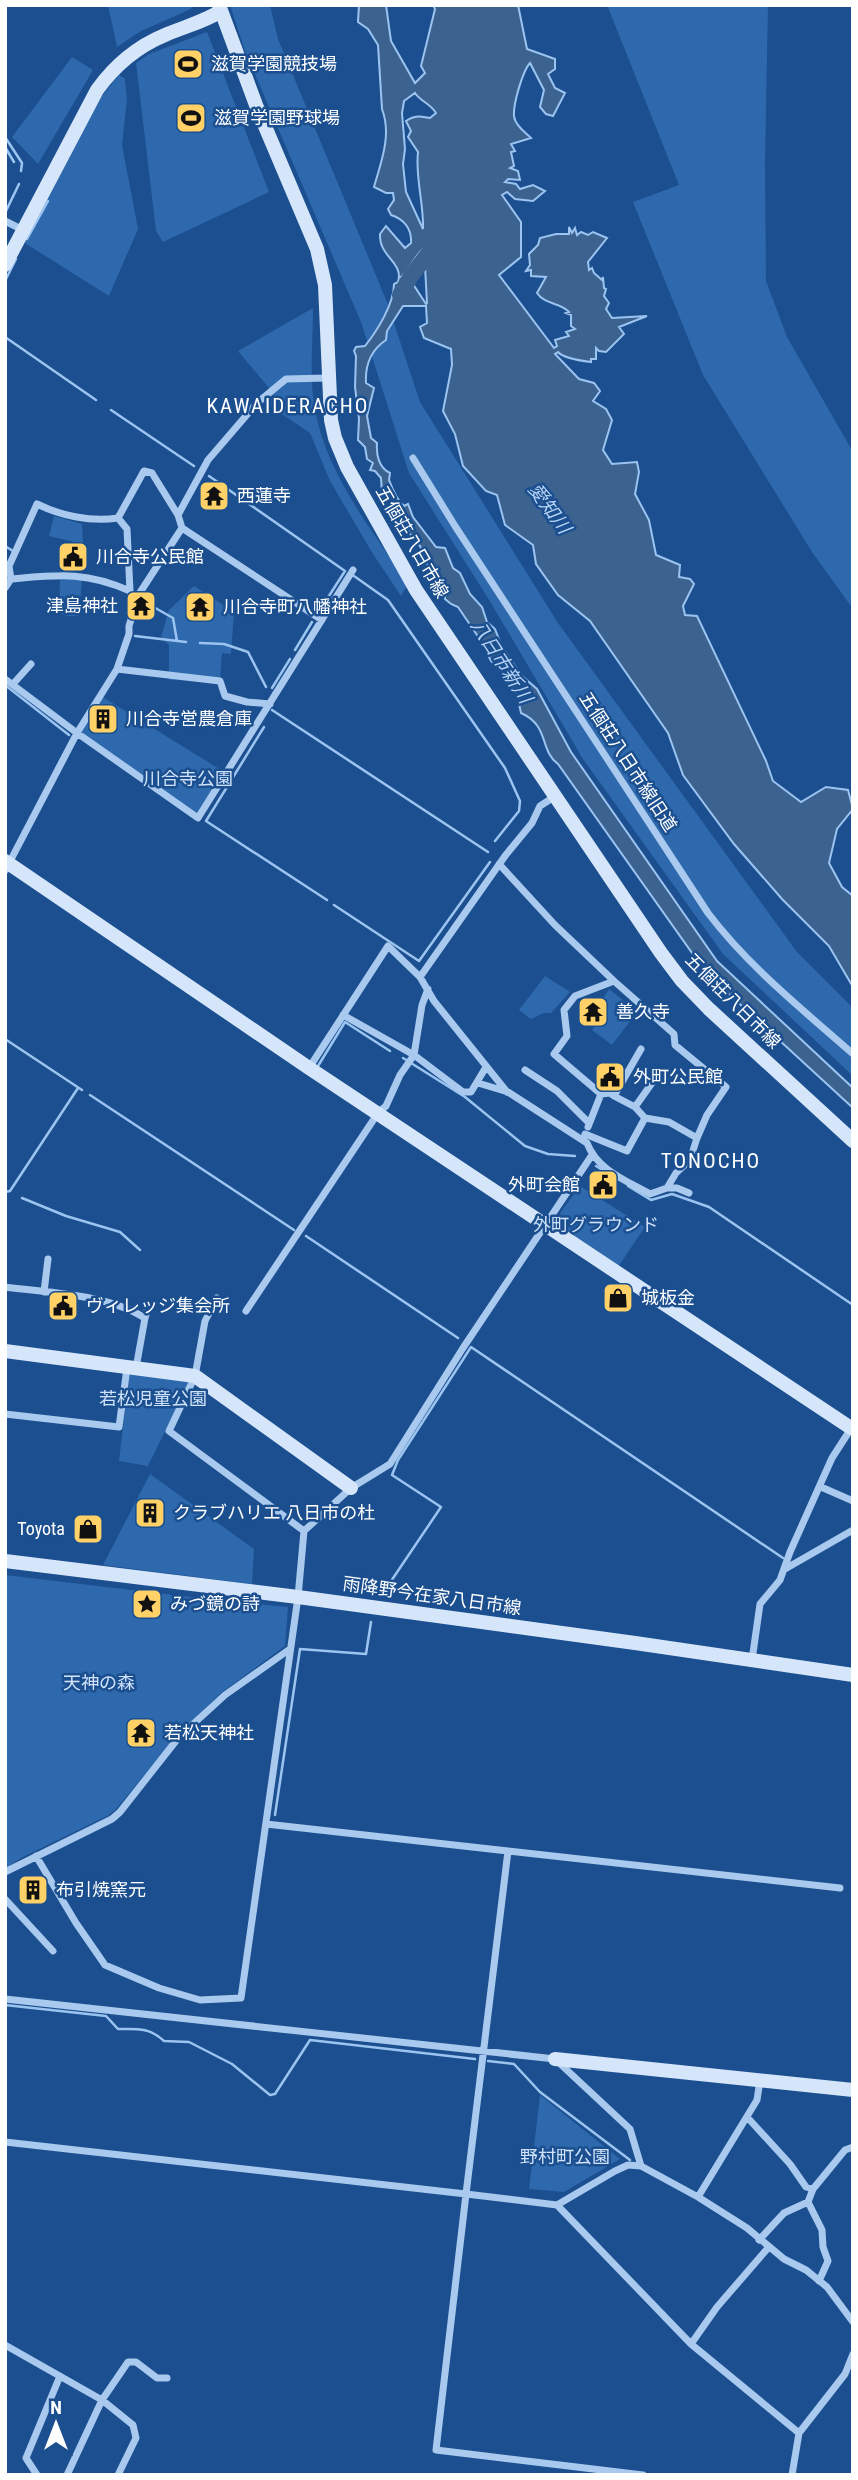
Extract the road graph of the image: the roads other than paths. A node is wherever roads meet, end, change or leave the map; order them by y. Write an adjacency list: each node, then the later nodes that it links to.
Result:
1 (220, 8): 3 (main road); 5 (main road, 五個荘八日市線)
2 (5, 221): 3 (street)
3 (23, 230): 4 (main road)
4 (5, 265)
5 (327, 378): 7 (street); 22 (main road, 五個荘八日市線)
6 (412, 458): 30 (street, 五個荘八日市線旧道)
7 (178, 515): 8 (street); 9 (street)
8 (118, 518): 11 (street); 13 (street)
9 (181, 528): 14 (street); 15 (street)
10 (353, 570): 15 (street)
11 (11, 579): 12 (street); 13 (street)
12 (5, 589)
13 (130, 591): 14 (street)
14 (139, 594): 17 (street)
15 (322, 620): 20 (street)
16 (31, 664): 19 (street)
17 (117, 669): 20 (street); 21 (street)
18 (5, 679): 19 (street)
19 (13, 684): 21 (street)
20 (270, 704): 21 (street)
21 (77, 733): 24 (street)
22 (554, 797): 23 (street); 46 (main road, 五個荘八日市線)
23 (499, 864): 25 (street); 26 (street)
24 (7, 866): 32 (main road)
25 (420, 977): 27 (street); 28 (street)
26 (614, 981): 38 (street); 45 (street)
27 (428, 989): 31 (street); 33 (street)
28 (343, 1015): 31 (street); 32 (street)
29 (642, 1049): 39 (street)
30 (853, 1054)
31 (414, 1055): 36 (street); 41 (street)
32 (309, 1068): 41 (main road)
33 (486, 1068): 36 (street); 37 (street)
34 (525, 1070): 43 (street)
35 (659, 1073): 40 (street)
36 (478, 1083): 37 (street)
37 (508, 1093): 47 (street)
38 (601, 1094): 39 (street); 43 (street)
39 (614, 1096): 40 (street)
40 (635, 1107): 42 (street)
41 (378, 1113): 51 (main road); 57 (street)
42 (646, 1118): 44 (street); 45 (street)
43 (589, 1123): 44 (street)
44 (585, 1134): 47 (street)
45 (697, 1138): 49 (street)
46 (853, 1141)
47 (587, 1143): 48 (street)
48 (592, 1155): 49 (street); 51 (street)
49 (667, 1188): 50 (street)
50 (689, 1193)
51 (545, 1224): 63 (main road); 64 (street)
52 (48, 1259): 54 (street)
53 (5, 1287): 54 (street)
54 (44, 1292): 58 (street)
55 (217, 1298): 61 (street)
56 (149, 1304): 58 (street)
57 (246, 1311)
58 (145, 1318): 60 (street)
59 (5, 1351): 60 (main road)
60 (132, 1368): 61 (main road); 62 (street)
61 (195, 1376): 64 (main road); 68 (street)
62 (5, 1414)
63 (852, 1428): 65 (street)
64 (351, 1488): 68 (street)
65 (821, 1488): 66 (street); 70 (street)
66 (853, 1501)
67 (853, 1530): 70 (street)
68 (304, 1531): 71 (street)
69 (5, 1562): 71 (main road, 雨降野今在家八日市線)
70 (785, 1569): 73 (street)
71 (298, 1597): 72 (street); 73 (main road, 雨降野今在家八日市線)
72 (290, 1649): 75 (street); 77 (street)
73 (752, 1660): 74 (main road, 雨降野今在家八日市線)
74 (853, 1675)
75 (267, 1824): 76 (street); 77 (street)
76 (508, 1851): 79 (street); 83 (street)
77 (36, 1856): 78 (street)
78 (5, 1872)
79 (840, 1888)
80 (5, 1899): 81 (street)
81 (53, 1951)
82 (5, 1999): 83 (street)
83 (482, 2052): 84 (street); 92 (street)
84 (555, 2059): 85 (main road); 90 (street)
85 (760, 2080): 86 (main road); 87 (street)
86 (853, 2090)
87 (747, 2117): 91 (street); 93 (street)
88 (5, 2142): 92 (street)
89 (853, 2147): 91 (street)
90 (641, 2166): 93 (street); 95 (street)
91 (813, 2189): 94 (street)
92 (466, 2194): 95 (street); 107 (street)
93 (698, 2197): 96 (street)
94 (808, 2202): 96 (street); 98 (street)
95 (557, 2205): 101 (street)
96 (761, 2237): 97 (street)
97 (768, 2248): 98 (street); 101 (street)
98 (820, 2278): 99 (street)
99 (853, 2322)
100 (5, 2344): 103 (street)
101 (691, 2344): 106 (street)
102 (853, 2354): 106 (street)
103 (60, 2376): 105 (street); 108 (street)
104 (167, 2378): 105 (street)
105 (102, 2400): 109 (street); 110 (street)
106 (799, 2433): 112 (street)
107 (566, 2471): 111 (street)
108 (37, 2475)
109 (67, 2475)
110 (118, 2475)
111 (643, 2475)
112 (792, 2475)

